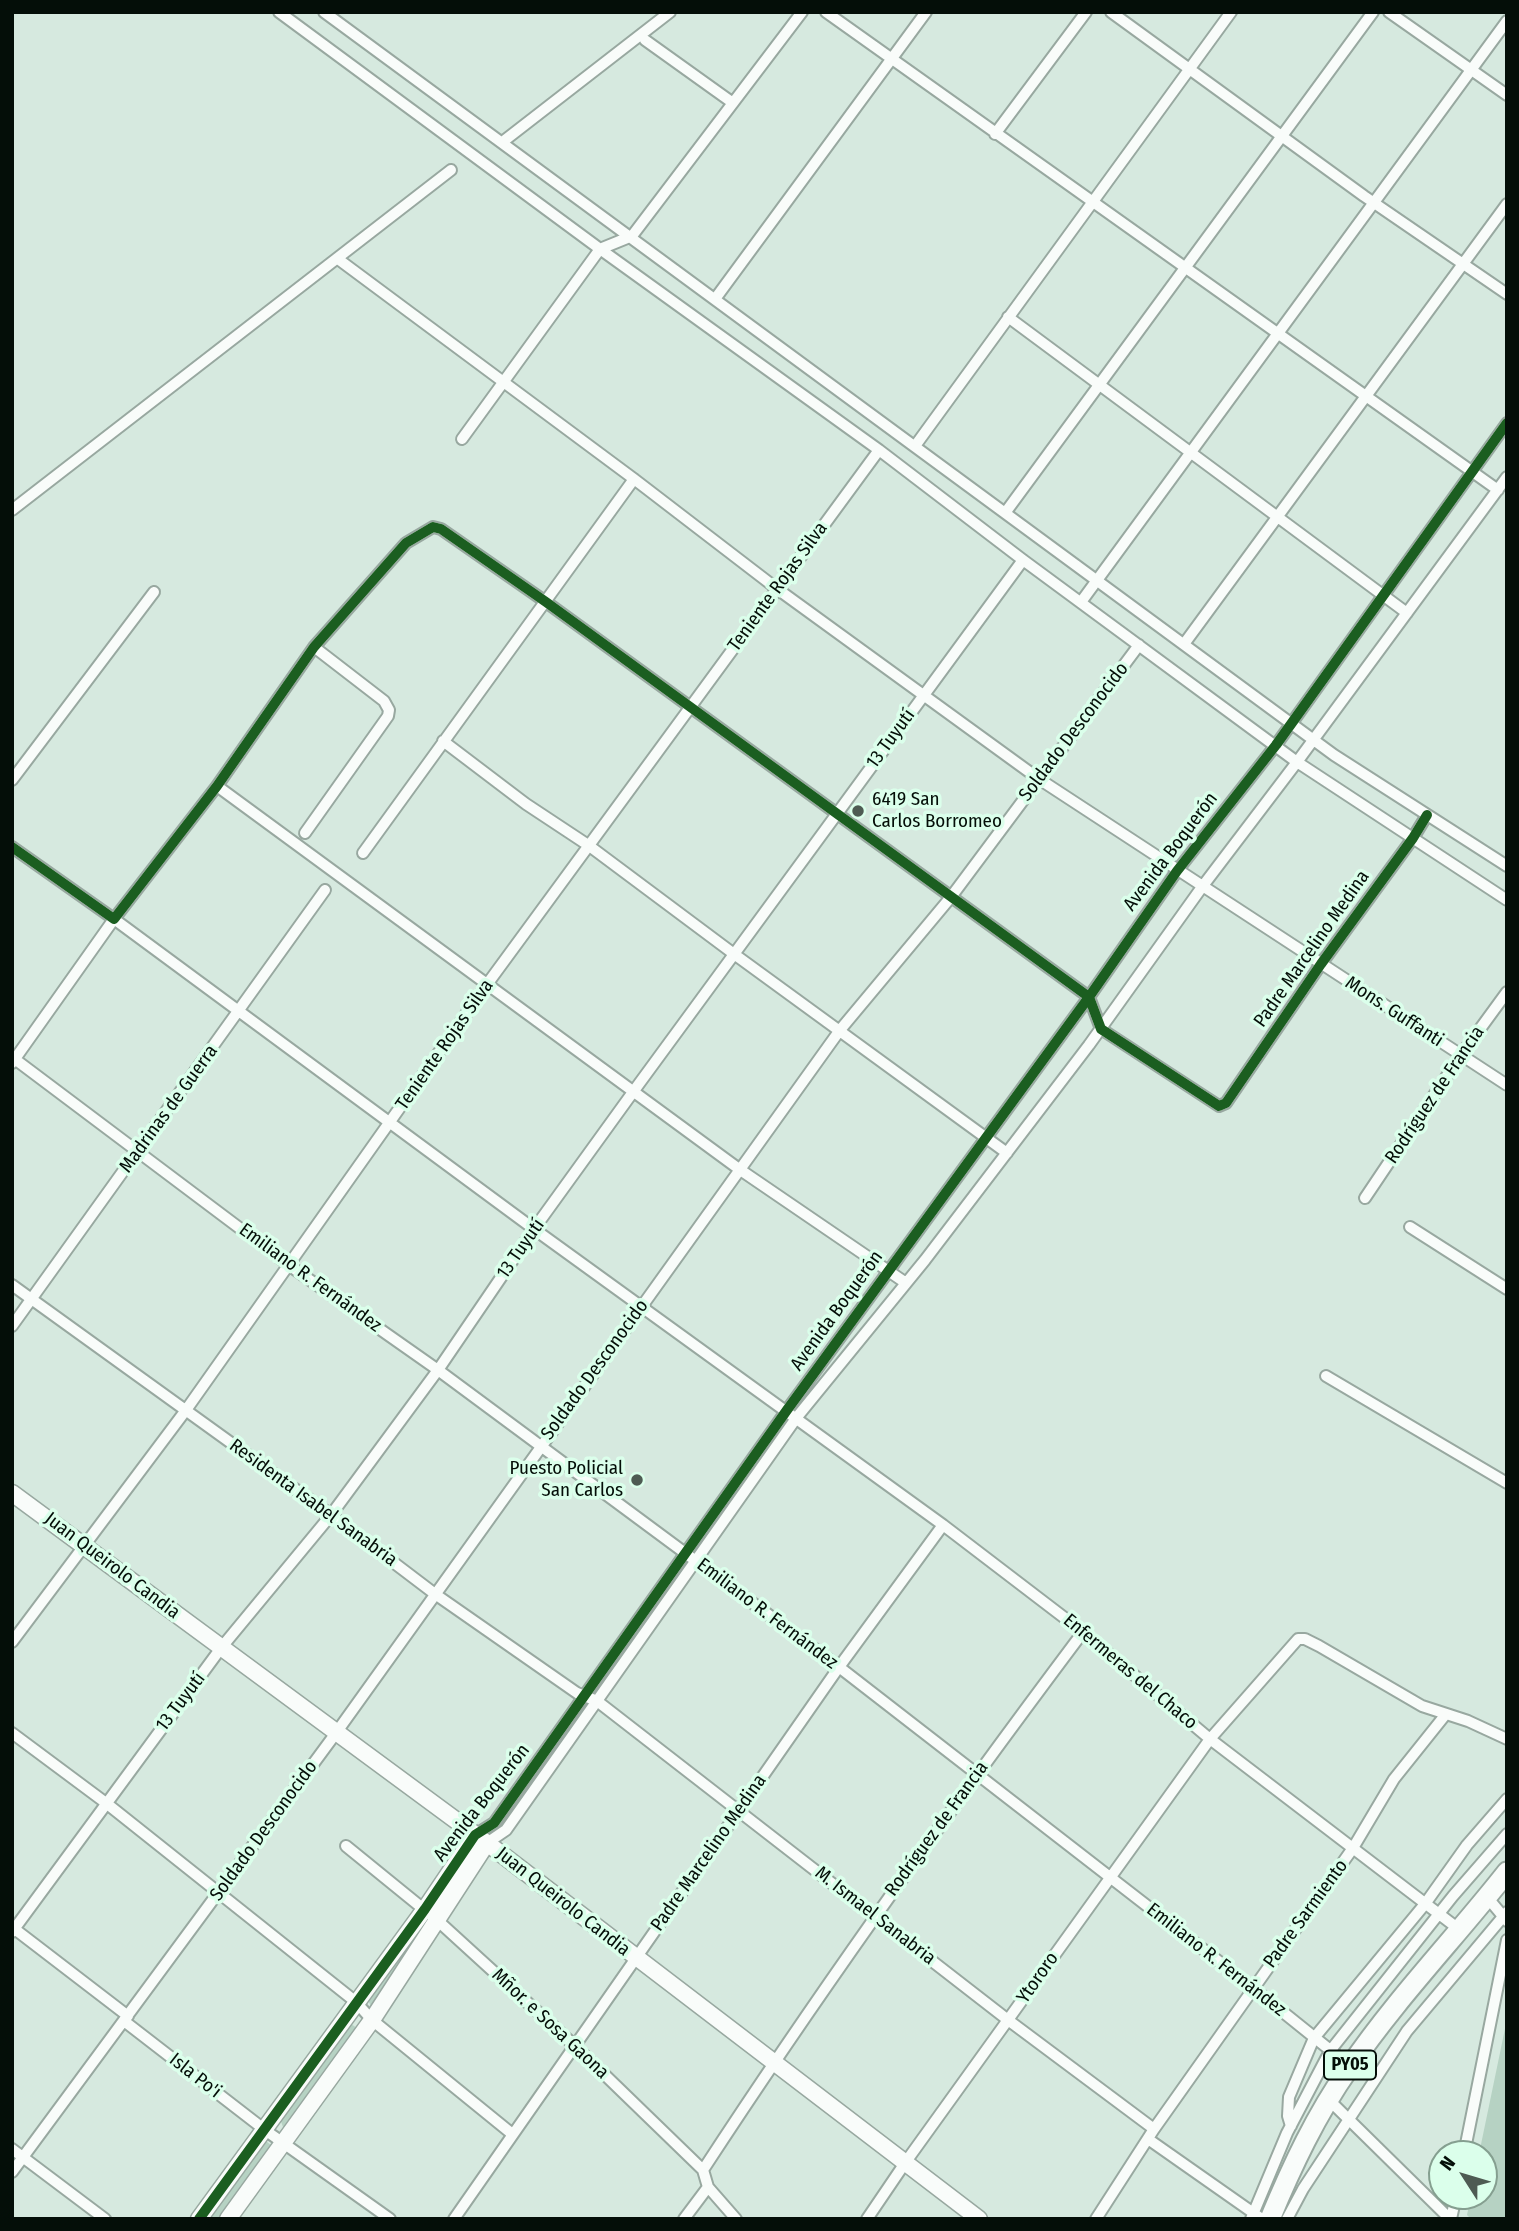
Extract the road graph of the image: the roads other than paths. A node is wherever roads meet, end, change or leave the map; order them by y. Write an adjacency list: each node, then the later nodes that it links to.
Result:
1 (279, 12): 27 (street)
2 (324, 12): 26 (street)
3 (670, 12): 21 (street)
4 (802, 12): 18 (street)
5 (826, 12): 14 (street)
6 (926, 12): 14 (street)
7 (1086, 12): 19 (street)
8 (1111, 12): 15 (street)
9 (1231, 12): 15 (street)
10 (1373, 12): 20 (street)
11 (1389, 12): 16 (street)
12 (1507, 21): 16 (street)
13 (645, 40): 18 (street)
14 (891, 59): 19 (street); 32 (street)
15 (1189, 69): 20 (street); 24 (street)
16 (1471, 71): 17 (street); 23 (street)
17 (1507, 95)
18 (733, 103): 26 (street)
19 (995, 134): 24 (street)
20 (1283, 136): 23 (street); 30 (street)
21 (505, 140)
22 (451, 170): 28 (street)
23 (1374, 201): 29 (street); 34 (street)
24 (1091, 203): 30 (street); 33 (street)
25 (1507, 204): 29 (street)
26 (630, 237): 27 (street); 32 (street)
27 (600, 249): 35 (street); 41 (street)
28 (338, 259): 35 (street, Mons. Guffanti); 47 (street)
29 (1463, 263): 31 (street); 37 (street)
30 (1184, 269): 34 (street); 36 (street)
31 (1507, 294)
32 (715, 299): 40 (street)
33 (1008, 317): 36 (street); 40 (street)
34 (1278, 333): 37 (street); 42 (street)
35 (504, 382): 39 (street); 45 (street, Mons. Guffanti)
36 (1098, 386): 42 (street); 48 (street)
37 (1365, 395): 43 (street); 49 (street)
38 (1507, 423): 43 (street, Avenida Boquerón)
39 (463, 439)
40 (915, 446): 48 (street)
41 (879, 450): 50 (street); 52 (street, Teniente Rojas Silva)
42 (1192, 451): 49 (street); 51 (street)
43 (1472, 471): 46 (street); 54 (street, Avenida Boquerón)
44 (1507, 477): 46 (street, Avenida Boquerón)
45 (634, 479): 52 (street, Mons. Guffanti); 55 (street)
46 (1498, 490): 57 (street, Avenida Boquerón)
47 (12, 510)
48 (1005, 513): 51 (street)
49 (1279, 517): 54 (street); 59 (street)
50 (1023, 559): 56 (street); 61 (street, 13 Tuyutí)
51 (1097, 581): 56 (street); 59 (street)
52 (776, 589): 61 (street, Mons. Guffanti); 62 (street, Teniente Rojas Silva)
53 (154, 592): 69 (street)
54 (1382, 594): 57 (street); 63 (street, Avenida Boquerón)
55 (546, 602): 60 (street); 62 (street); 65 (street)
56 (1081, 602): 58 (street)
57 (1407, 613): 64 (street, Avenida Boquerón)
58 (1139, 645): 66 (street); 68 (street, Soldado Desconocido)
59 (1184, 645): 63 (street)
60 (314, 647): 70 (street); 73 (street)
61 (924, 694): 68 (street, Mons. Guffanti); 71 (street, 13 Tuyutí)
62 (690, 708): 71 (street); 75 (street, Teniente Rojas Silva)
63 (1291, 723): 64 (street); 66 (street, Avenida Boquerón)
64 (1314, 740): 67 (street, Avenida Boquerón); 72 (street)
65 (443, 741): 75 (street); 77 (street)
66 (1276, 745): 67 (street); 79 (street, Avenida Boquerón)
67 (1297, 762): 74 (street); 80 (street, Avenida Boquerón)
68 (1039, 779): 79 (street, Mons. Guffanti); 82 (street, Soldado Desconocido)
69 (12, 780)
70 (218, 786): 84 (street); 87 (street)
71 (836, 814): 82 (street); 85 (street, 13 Tuyutí)
72 (1427, 815): 74 (street, Padre Marcelino Medina); 78 (street)
73 (305, 833)
74 (1413, 838): 83 (street); 86 (street, Padre Marcelino Medina)
75 (588, 845): 85 (street); 87 (street, Teniente Rojas Silva)
76 (12, 847): 84 (street, Enfermeras del Chaco)
77 (363, 853)
78 (1507, 866)
79 (1177, 871): 80 (street, Mons. Guffanti); 89 (street, Avenida Boquerón)
80 (1202, 887): 86 (street, Mons. Guffanti); 91 (street, Avenida Boquerón)
81 (325, 890): 90 (street, Madrinas de Guerra)
82 (951, 897): 89 (street); 92 (street, Soldado Desconocido)
83 (1507, 900)
84 (114, 919): 90 (street, Enfermeras del Chaco); 94 (street)
85 (734, 954): 92 (street); 96 (street, 13 Tuyutí)
86 (1321, 964): 91 (street, Padre Marcelino Medina); 93 (street, Mons. Guffanti)
87 (488, 983): 96 (street); 97 (street, Teniente Rojas Silva)
88 (1507, 992): 93 (street, Rodríguez de Francia)
89 (1089, 997): 91 (street); 98 (street, Avenida Boquerón)
90 (239, 1012): 97 (street, Enfermeras del Chaco); 99 (street, Madrinas de Guerra)
91 (1101, 1029): 100 (street, Avenida Boquerón)
92 (841, 1030): 98 (street); 101 (street, Soldado Desconocido)
93 (1461, 1055): 95 (street, Mons. Guffanti); 102 (street, Rodríguez de Francia)
94 (13, 1060): 99 (street, Emiliano R. Fernández)
95 (1507, 1086)
96 (633, 1092): 101 (street); 104 (street, 13 Tuyutí)
97 (390, 1122): 104 (street, Enfermeras del Chaco); 105 (street, Teniente Rojas Silva)
98 (986, 1137): 100 (street); 106 (street, Avenida Boquerón)
99 (139, 1151): 105 (street, Emiliano R. Fernández); 110 (street, Madrinas de Guerra)
100 (1007, 1153): 107 (street, Avenida Boquerón)
101 (739, 1169): 106 (street); 111 (street, Soldado Desconocido)
102 (1365, 1198)
103 (1410, 1227): 109 (street)
104 (534, 1229): 111 (street, Enfermeras del Chaco); 113 (street, 13 Tuyutí)
105 (290, 1266): 113 (street, Emiliano R. Fernández); 115 (street, Teniente Rojas Silva)
106 (887, 1271): 107 (street); 116 (street, Avenida Boquerón)
107 (906, 1283): 117 (street, Avenida Boquerón)
108 (12, 1285): 110 (street, Residenta Isabel Sanabria)
109 (1507, 1289)
110 (31, 1299): 112 (street, Madrinas de Guerra); 115 (street, Residenta Isabel Sanabria)
111 (641, 1306): 116 (street, Enfermeras del Chaco); 118 (street, Soldado Desconocido)
112 (12, 1326)
113 (438, 1370): 118 (street, Emiliano R. Fernández); 121 (street, 13 Tuyutí)
114 (1326, 1376): 119 (street)
115 (186, 1410): 121 (street, Residenta Isabel Sanabria); 123 (street, Teniente Rojas Silva)
116 (787, 1410): 117 (street, Enfermeras del Chaco); 124 (street, Avenida Boquerón)
117 (797, 1417): 122 (street, Enfermeras del Chaco); 125 (street, Avenida Boquerón)
118 (542, 1446): 124 (street, Emiliano R. Fernández); 126 (street, Soldado Desconocido)
119 (1507, 1483)
120 (12, 1493): 123 (street, Juan Queirolo Candia)
121 (331, 1515): 126 (street, Residenta Isabel Sanabria); 129 (street, 13 Tuyutí)
122 (943, 1525): 127 (street, Enfermeras del Chaco); 130 (street, Padre Marcelino Medina)
123 (86, 1547): 128 (street, Teniente Rojas Silva); 129 (street, Juan Queirolo Candia)
124 (685, 1553): 125 (street, Emiliano R. Fernández); 131 (street, Avenida Boquerón)
125 (696, 1561): 130 (street, Emiliano R. Fernández); 132 (street, Avenida Boquerón)
126 (435, 1594): 131 (street, Residenta Isabel Sanabria); 135 (street, Soldado Desconocido)
127 (1083, 1632): 137 (street, Enfermeras del Chaco); 138 (street, Rodríguez de Francia)
128 (12, 1642)
129 (221, 1648): 135 (street, Juan Queirolo Candia); 140 (street, 13 Tuyutí)
130 (839, 1667): 138 (street, Emiliano R. Fernández); 141 (street, Padre Marcelino Medina)
131 (584, 1696): 132 (street, Residenta Isabel Sanabria); 143 (street, Avenida Boquerón)
132 (597, 1701): 141 (street, M. Ismael Sanabria); 143 (street, Avenida Boquerón)
133 (1446, 1714): 136 (street); 137 (street, Ytororo); 145 (street, Padre Sarmiento)
134 (12, 1733): 140 (street)
135 (336, 1733): 143 (street, Juan Queirolo Candia); 148 (street, Soldado Desconocido)
136 (1507, 1738)
137 (1210, 1739): 145 (street, Enfermeras del Chaco); 147 (street, Ytororo)
138 (977, 1773): 147 (street, Emiliano R. Fernández); 153 (street, Rodríguez de Francia)
139 (1507, 1799): 150 (street)
140 (106, 1803): 148 (street); 155 (street, 13 Tuyutí)
141 (739, 1810): 153 (street, M. Ismael Sanabria); 158 (street, Padre Marcelino Medina)
142 (1507, 1834): 152 (street)
143 (481, 1839): 151 (street, Avenida Boquerón); 158 (street, Juan Queirolo Candia)
144 (346, 1846): 151 (street, Mñor. e Sosa Gaona)
145 (1353, 1848): 150 (street, Enfermeras del Chaco); 159 (street, Padre Sarmiento)
146 (1507, 1872): 149 (highway, PY05)
147 (1110, 1877): 159 (street, Emiliano R. Fernández); 163 (street, Ytororo)
148 (219, 1891): 160 (street); 161 (street, Soldado Desconocido)
149 (1487, 1897): 154 (street); 156 (highway, PY05)
150 (1425, 1903): 152 (street, Enfermeras del Chaco); 164 (street)
151 (431, 1914): 160 (street, Avenida Boquerón); 162 (street, Avenida Boquerón); 165 (street, Mñor. e Sosa Gaona)
152 (1438, 1914): 156 (street, Enfermeras del Chaco); 166 (street)
153 (875, 1915): 163 (street, M. Ismael Sanabria); 167 (street, Rodríguez de Francia)
154 (1506, 1917): 170 (street)
155 (13, 1929): 161 (street, Isla Po'i)
156 (1460, 1930): 168 (highway, PY05)
157 (1507, 1940): 176 (street)
158 (635, 1957): 165 (street, Padre Marcelino Medina); 167 (street, Juan Queirolo Candia)
159 (1253, 1988): 164 (street, Emiliano R. Fernández); 172 (street, Padre Sarmiento)
160 (356, 2002): 162 (street); 173 (street, Avenida Boquerón)
161 (126, 2019): 173 (street, Isla Po'i); 179 (street, Soldado Desconocido)
162 (372, 2020): 174 (street); 177 (street, Avenida Boquerón)
163 (1008, 2020): 172 (street, M. Ismael Sanabria); 180 (street, Ytororo)
164 (1314, 2038): 166 (street, Emiliano R. Fernández); 171 (street)
165 (575, 2046): 174 (street, Padre Marcelino Medina); 181 (street, Mñor. e Sosa Gaona)
166 (1330, 2051): 168 (street, Emiliano R. Fernández); 171 (street)
167 (773, 2062): 180 (street, Juan Queirolo Candia); 181 (street, Rodríguez de Francia)
168 (1350, 2067): 169 (highway, PY05)
169 (1328, 2099): 170 (street); 184 (highway, PY05)
170 (1349, 2122): 195 (street); 196 (street)
171 (1291, 2126): 184 (street)
172 (1154, 2129): 175 (street, Padre Sarmiento)
173 (265, 2130): 177 (street, Isla Po'i); 186 (street, Avenida Boquerón)
174 (511, 2133): 189 (street, Padre Marcelino Medina)
175 (1148, 2139): 184 (street); 194 (street, Padre Sarmiento)
176 (1467, 2140)
177 (284, 2143): 187 (street, Avenida Boquerón); 188 (street)
178 (12, 2149): 179 (street)
179 (23, 2157): 182 (street, Soldado Desconocido); 185 (street)
180 (905, 2163): 192 (street, Ytororo); 193 (street, Juan Queirolo Candia)
181 (703, 2170): 183 (street, Mñor. e Sosa Gaona)
182 (12, 2172)
183 (708, 2187): 190 (street); 191 (street, Mñor. e Sosa Gaona)
184 (1258, 2217)
185 (105, 2219)
186 (199, 2219)
187 (229, 2219)
188 (390, 2219)
189 (454, 2219)
190 (684, 2219)
191 (736, 2219)
192 (867, 2219)
193 (979, 2219)
194 (1096, 2219)
195 (1287, 2219)
196 (1450, 2219)

